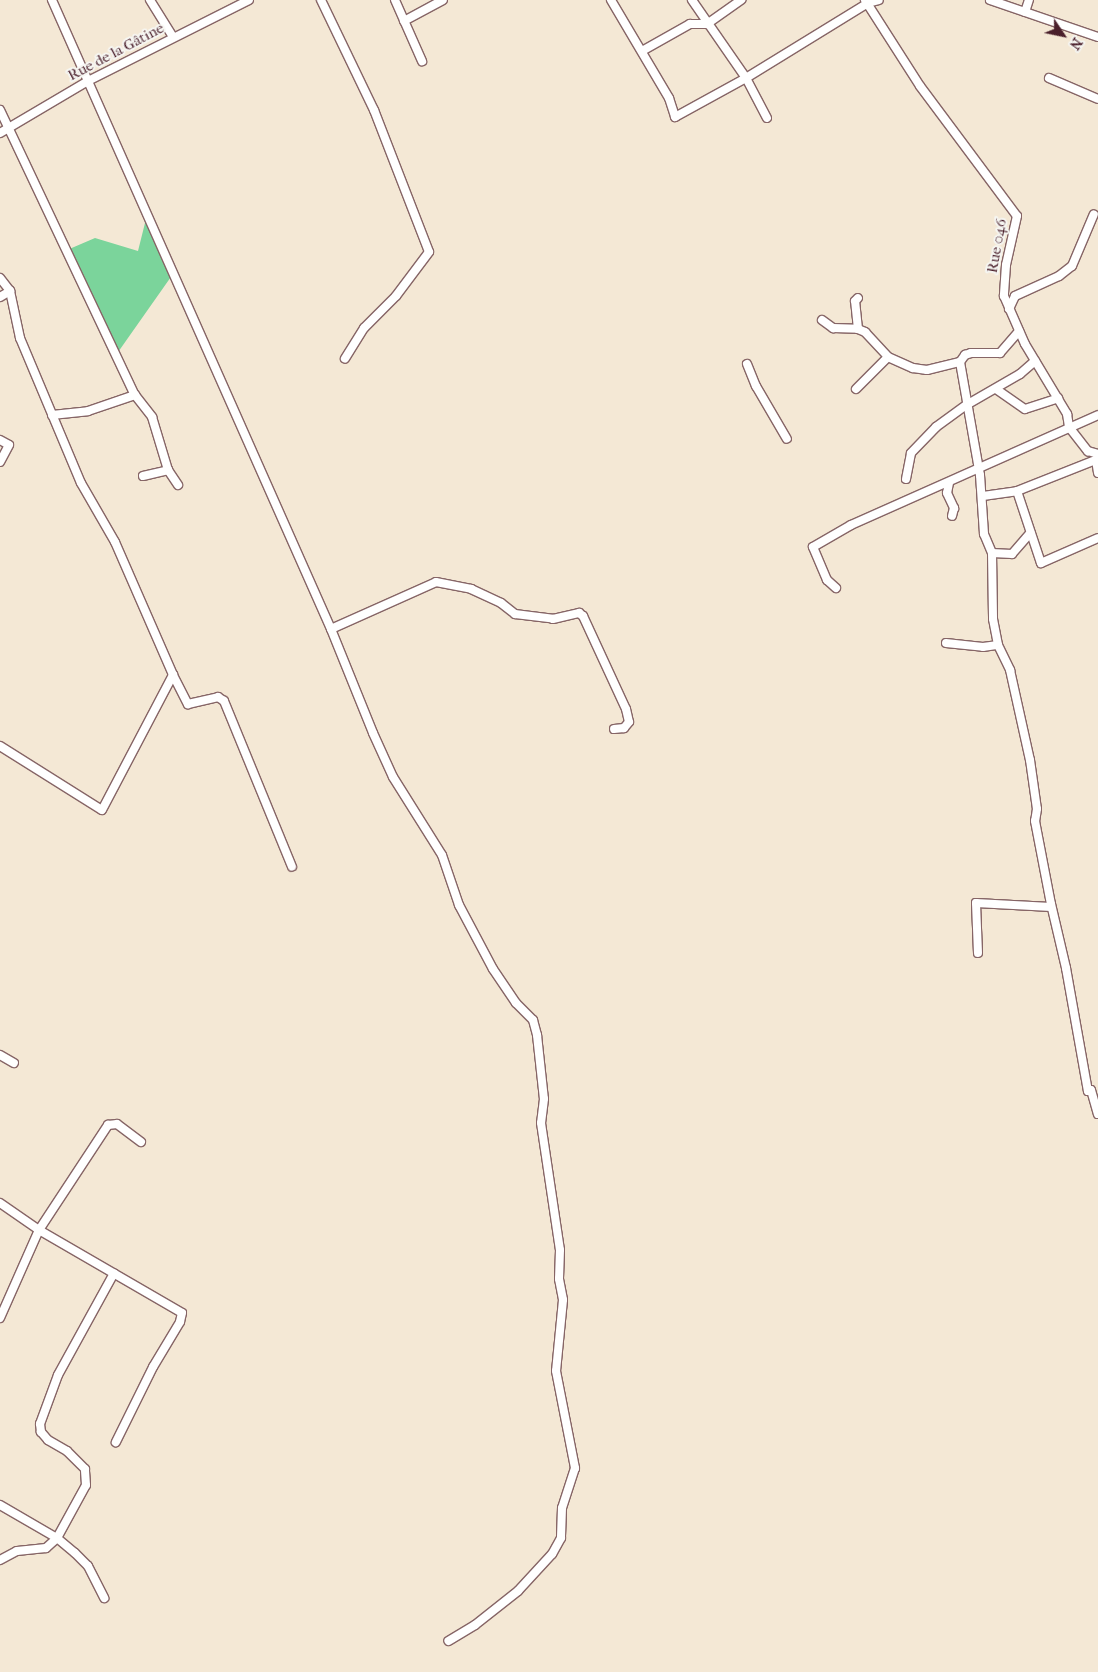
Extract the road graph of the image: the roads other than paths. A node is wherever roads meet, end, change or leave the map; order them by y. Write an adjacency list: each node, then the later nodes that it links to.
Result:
1 (52, 0): 24 (street)
2 (150, 0): 18 (street)
3 (249, 0): 13 (street, Rue de la Gâtine)
4 (321, 0): 40 (street)
5 (395, 0): 16 (street)
6 (443, 0): 16 (street)
7 (611, 0): 20 (street)
8 (692, 0): 17 (street)
9 (742, 0): 17 (street)
10 (879, 0): 14 (street)
11 (990, 0): 15 (street)
12 (1029, 0): 15 (street)
13 (240, 2): 18 (street, Rue de la Gâtine)
14 (866, 2): 22 (street); 35 (street, Rue 046)
15 (1025, 12): 19 (street)
16 (404, 21): 21 (street)
17 (707, 24): 20 (street); 22 (street)
18 (173, 37): 24 (street, Rue de la Gâtine)
19 (1098, 37)
20 (642, 51): 22 (street)
21 (422, 61)
22 (746, 78): 27 (street)
23 (1049, 78): 25 (street)
24 (88, 81): 28 (street, Rue de la Gâtine); 70 (street)
25 (1098, 99)
26 (0, 110): 28 (street)
27 (767, 118)
28 (9, 128): 29 (street, Rue de la Gâtine); 46 (street)
29 (0, 133)
30 (1094, 214): 35 (street)
31 (0, 278): 32 (street)
32 (10, 291): 33 (street); 49 (street)
33 (0, 297)
34 (858, 298): 37 (street)
35 (1009, 310): 38 (street, Rue 046)
36 (822, 320): 37 (street)
37 (858, 329): 39 (street)
38 (1019, 331): 41 (street, Rue 046); 42 (street)
39 (888, 356): 42 (street); 44 (street)
40 (345, 358)
41 (1035, 361): 45 (street); 47 (street, Rue 046)
42 (960, 362): 48 (street)
43 (747, 364): 52 (street)
44 (856, 389)
45 (996, 389): 47 (street); 48 (street)
46 (135, 395): 49 (street); 56 (street)
47 (1058, 398): 51 (street, Rue 046)
48 (968, 404): 57 (street); 60 (street)
49 (52, 415): 73 (street)
50 (1098, 415): 51 (street)
51 (1069, 427): 54 (street, Rue 046); 57 (street)
52 (787, 439)
53 (0, 440): 55 (street)
54 (1097, 458): 58 (street); 63 (street)
55 (0, 462)
56 (168, 470): 59 (street); 62 (street)
57 (979, 470): 61 (street); 64 (street)
58 (1098, 473)
59 (143, 476)
60 (906, 479)
61 (950, 483): 65 (street); 69 (street)
62 (178, 485)
63 (1017, 491): 64 (street); 66 (street)
64 (983, 496): 68 (street)
65 (952, 516)
66 (1030, 533): 67 (street); 68 (street)
67 (1098, 538)
68 (992, 553): 72 (street)
69 (836, 588)
70 (331, 629): 74 (street); 92 (street)
71 (946, 643): 72 (street)
72 (998, 645): 77 (street)
73 (173, 675): 75 (street); 76 (street)
74 (614, 729)
75 (0, 746)
76 (292, 867)
77 (1051, 907): 78 (street); 81 (street)
78 (978, 953)
79 (0, 1054): 80 (street)
80 (14, 1063)
81 (1098, 1114)
82 (141, 1142): 84 (street)
83 (0, 1203): 84 (street)
84 (39, 1230): 85 (street); 86 (street)
85 (114, 1273): 87 (street); 89 (street)
86 (0, 1318)
87 (116, 1442)
88 (0, 1505): 89 (street)
89 (56, 1538): 90 (street); 91 (street)
90 (0, 1560)
91 (104, 1598)
92 (448, 1641)

